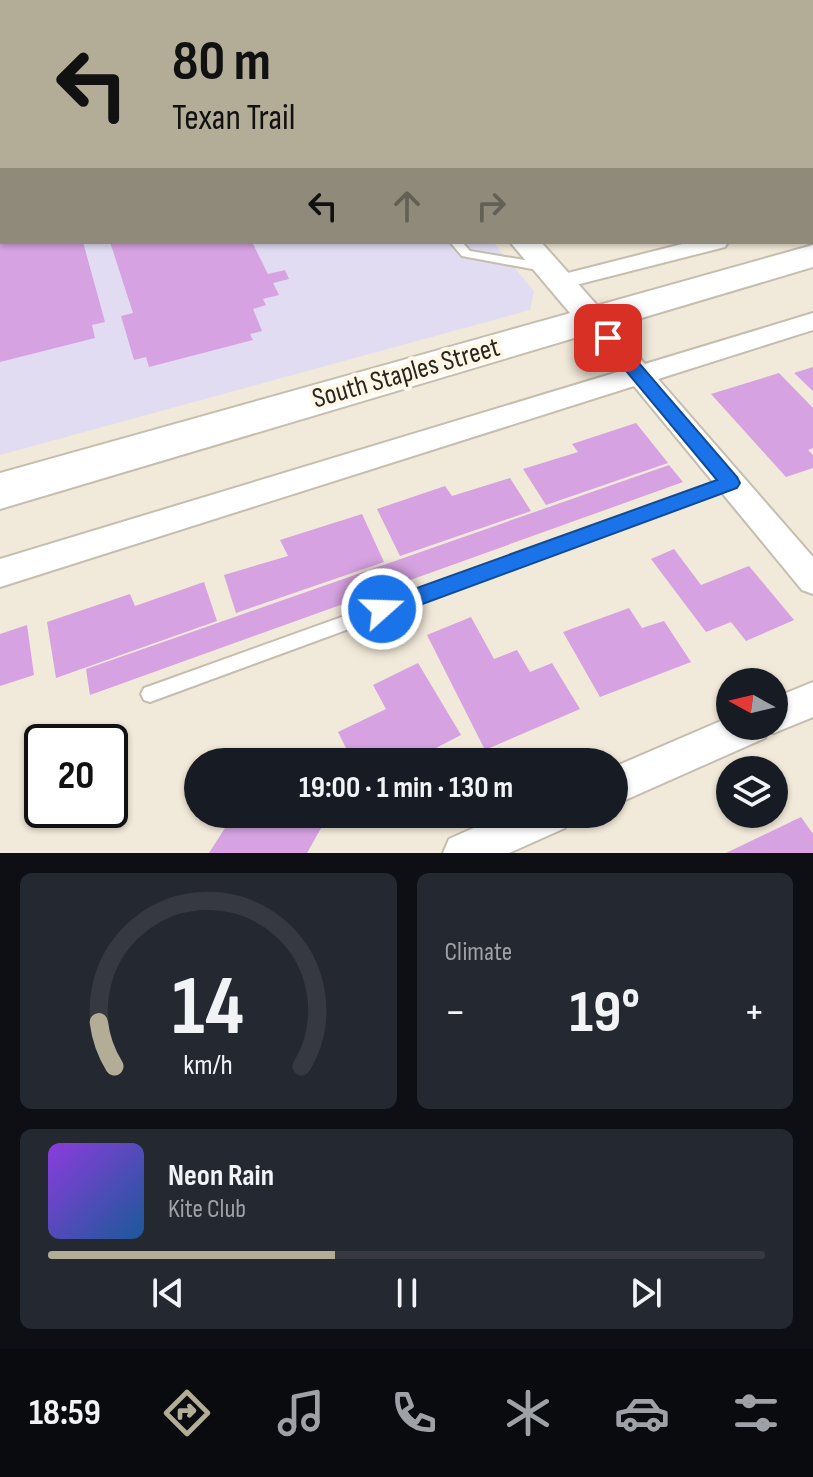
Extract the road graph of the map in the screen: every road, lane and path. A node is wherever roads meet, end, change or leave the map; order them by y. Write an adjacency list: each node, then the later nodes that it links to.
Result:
1 (458, 244): 5 (lane)
2 (527, 244): 5 (street)
3 (707, 244): 5 (street)
4 (813, 256): 6 (main road, South Staples Street)
5 (554, 275): 6 (street)
6 (592, 319): 8 (street); 10 (main road, South Staples Street)
7 (813, 321): 8 (street)
8 (640, 375): 9 (street); 11 (street)
9 (731, 483): 12 (street); 13 (lane)
10 (0, 491)
11 (0, 573)
12 (813, 580)
13 (150, 694)
14 (813, 699): 15 (street)
15 (788, 710)
16 (720, 740): 17 (street)
17 (628, 780)
18 (519, 828): 19 (street)
19 (463, 853)

